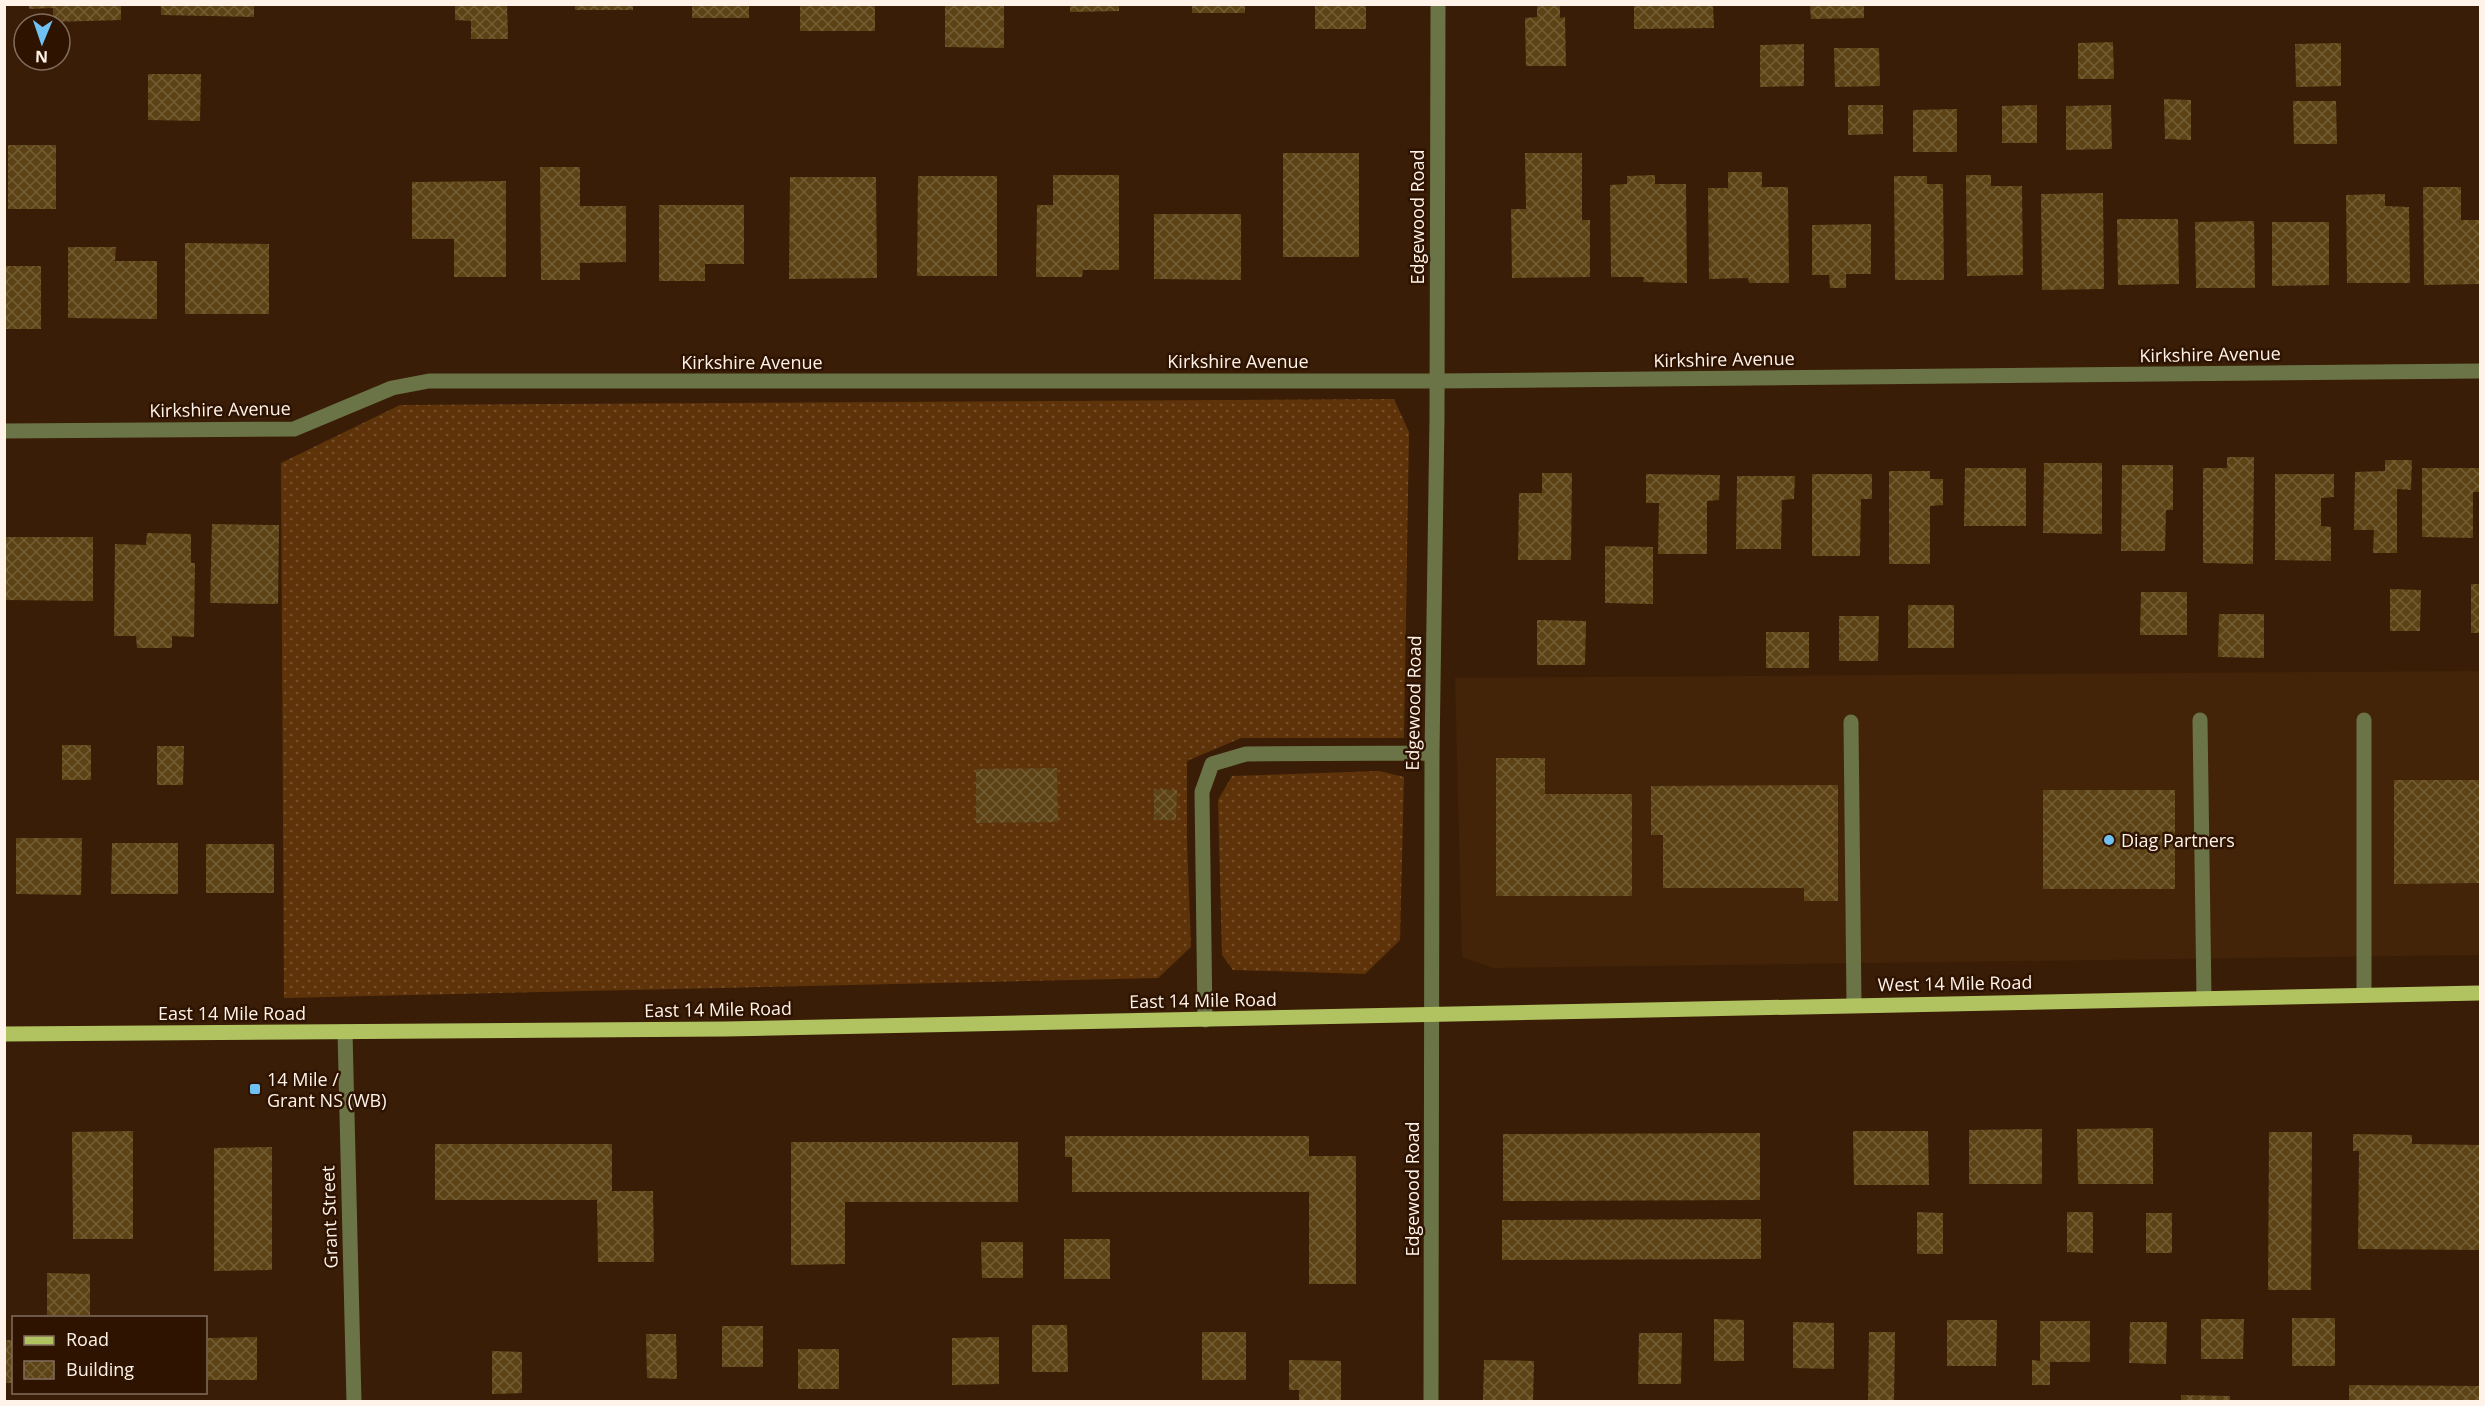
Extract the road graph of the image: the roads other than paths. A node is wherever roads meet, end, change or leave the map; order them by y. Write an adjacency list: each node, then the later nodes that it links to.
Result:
1 (1438, 4): 3 (street, Edgewood Road)
2 (2481, 371): 3 (street, Kirkshire Avenue)
3 (1437, 381): 4 (street, Kirkshire Avenue); 8 (street, Edgewood Road)
4 (4, 431)
5 (2200, 720): 11 (street)
6 (2364, 720): 10 (street)
7 (1851, 722): 12 (street)
8 (1432, 753): 13 (street, Edgewood Road); 14 (street)
9 (2481, 993): 10 (main road, West 14 Mile Road)
10 (2364, 994): 11 (main road, West 14 Mile Road)
11 (2204, 998): 12 (main road, West 14 Mile Road)
12 (1854, 1004): 13 (main road, West 14 Mile Road)
13 (1431, 1014): 14 (main road, East 14 Mile Road); 18 (street, Edgewood Road)
14 (1205, 1020): 15 (main road, East 14 Mile Road)
15 (345, 1032): 16 (main road, East 14 Mile Road); 17 (street, Grant Street)
16 (4, 1034)
17 (354, 1401)
18 (1431, 1401)

